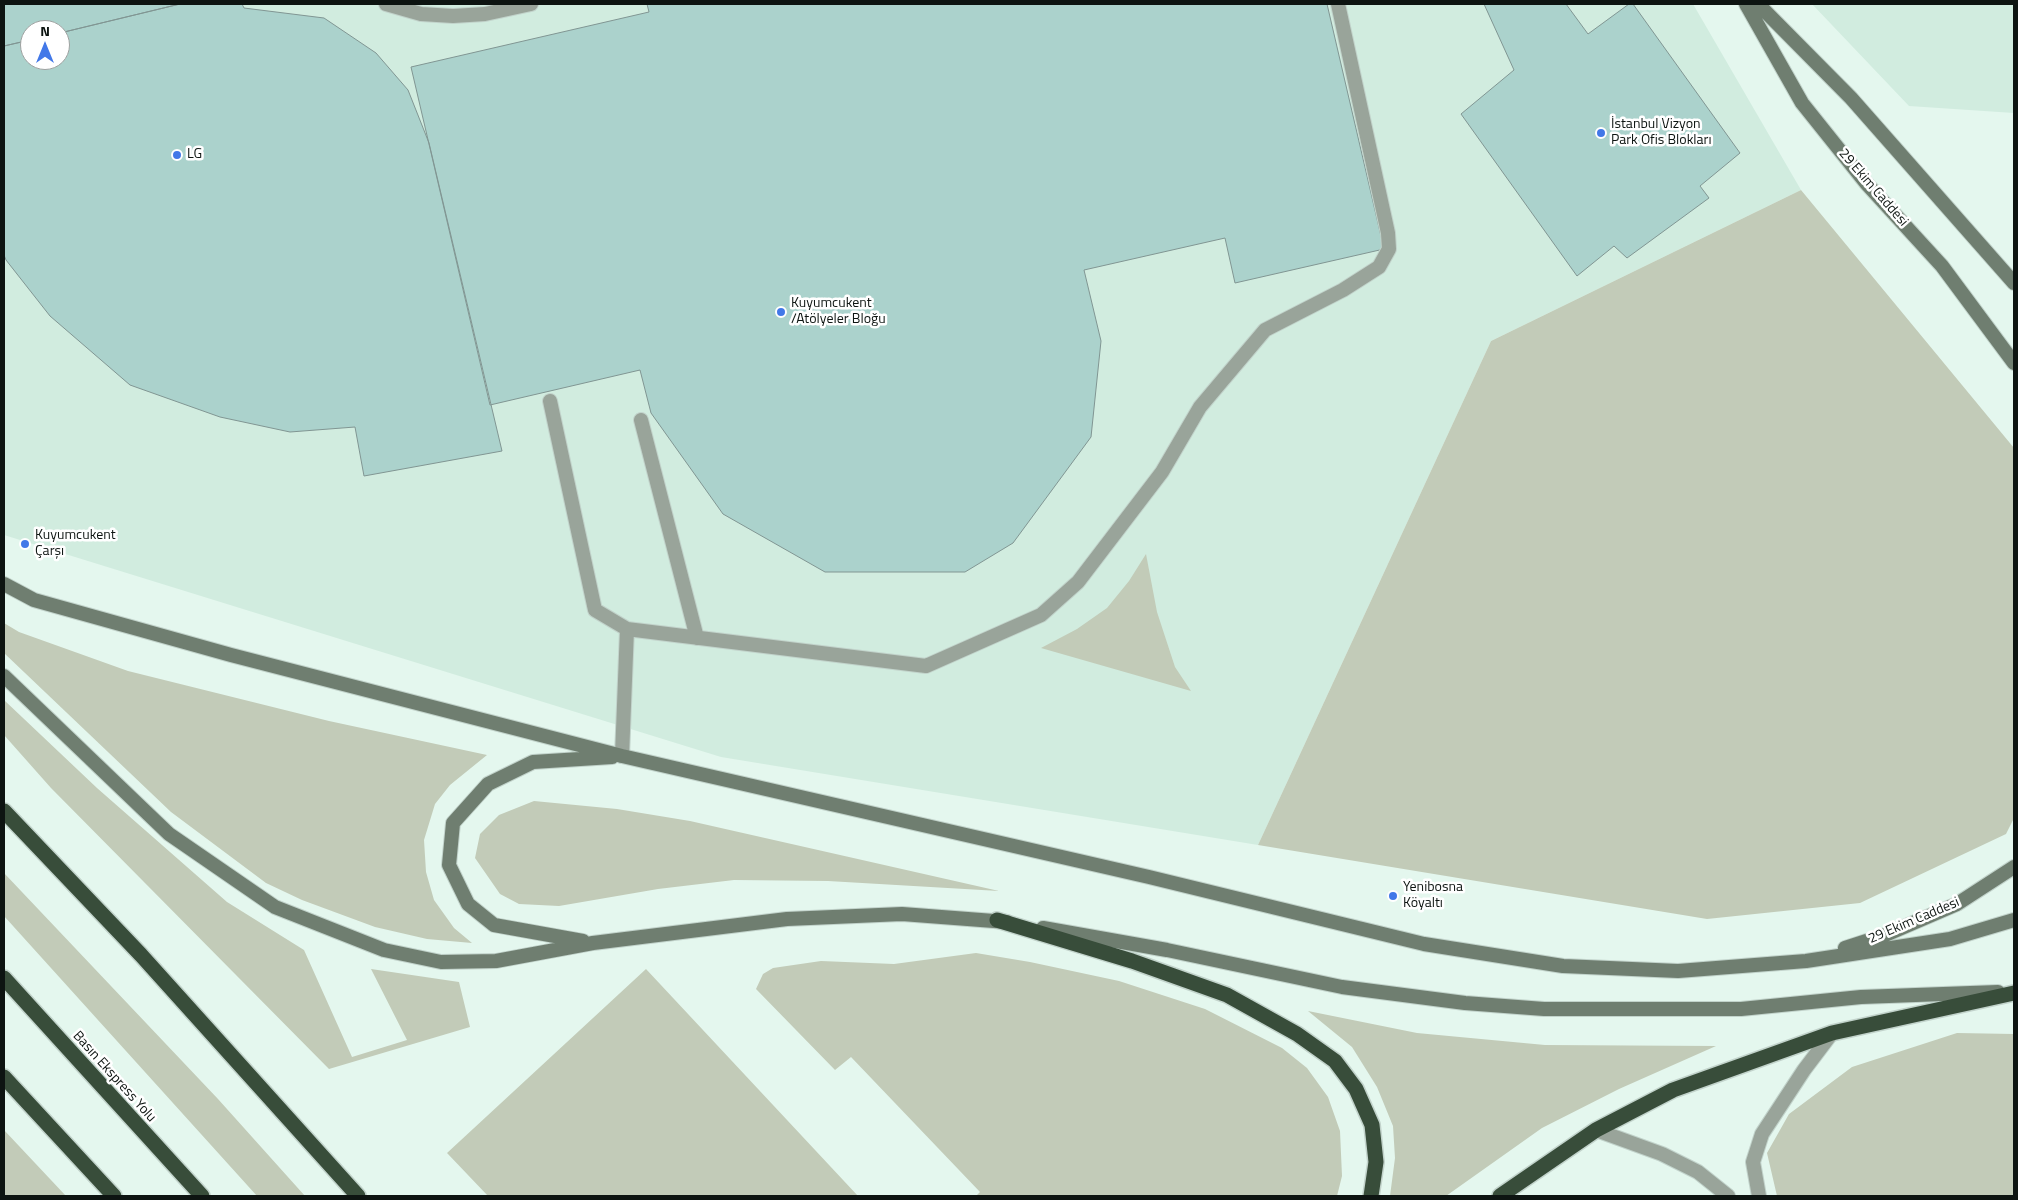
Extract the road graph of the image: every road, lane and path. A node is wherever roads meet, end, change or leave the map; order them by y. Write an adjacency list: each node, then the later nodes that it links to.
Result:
1 (386, 4): 2 (lane)
2 (531, 4)
3 (1338, 4): 12 (lane)
4 (1746, 4): 7 (main road, 29 Ekim Caddesi)
5 (1758, 4): 6 (main road)
6 (2014, 283)
7 (2014, 363)
8 (550, 401): 11 (lane)
9 (641, 420): 12 (lane)
10 (4, 584): 14 (main road)
11 (627, 629): 12 (lane); 14 (lane)
12 (697, 638)
13 (4, 676): 19 (main road)
14 (622, 756): 19 (main road); 20 (main road)
15 (4, 811): 28 (highway)
16 (2014, 867): 20 (main road, 29 Ekim Caddesi)
17 (997, 920): 19 (main road); 22 (main road); 29 (highway)
18 (2014, 920): 20 (main road)
19 (593, 943)
20 (1806, 960)
21 (4, 978): 27 (highway, Basın Ekspress Yolu)
22 (2014, 992): 23 (highway)
23 (1832, 1033): 25 (highway); 32 (lane)
24 (4, 1077): 26 (highway)
25 (1596, 1130): 30 (highway); 31 (lane)
26 (114, 1196)
27 (202, 1196)
28 (358, 1196)
29 (1371, 1196)
30 (1500, 1196)
31 (1728, 1196)
32 (1759, 1196)

